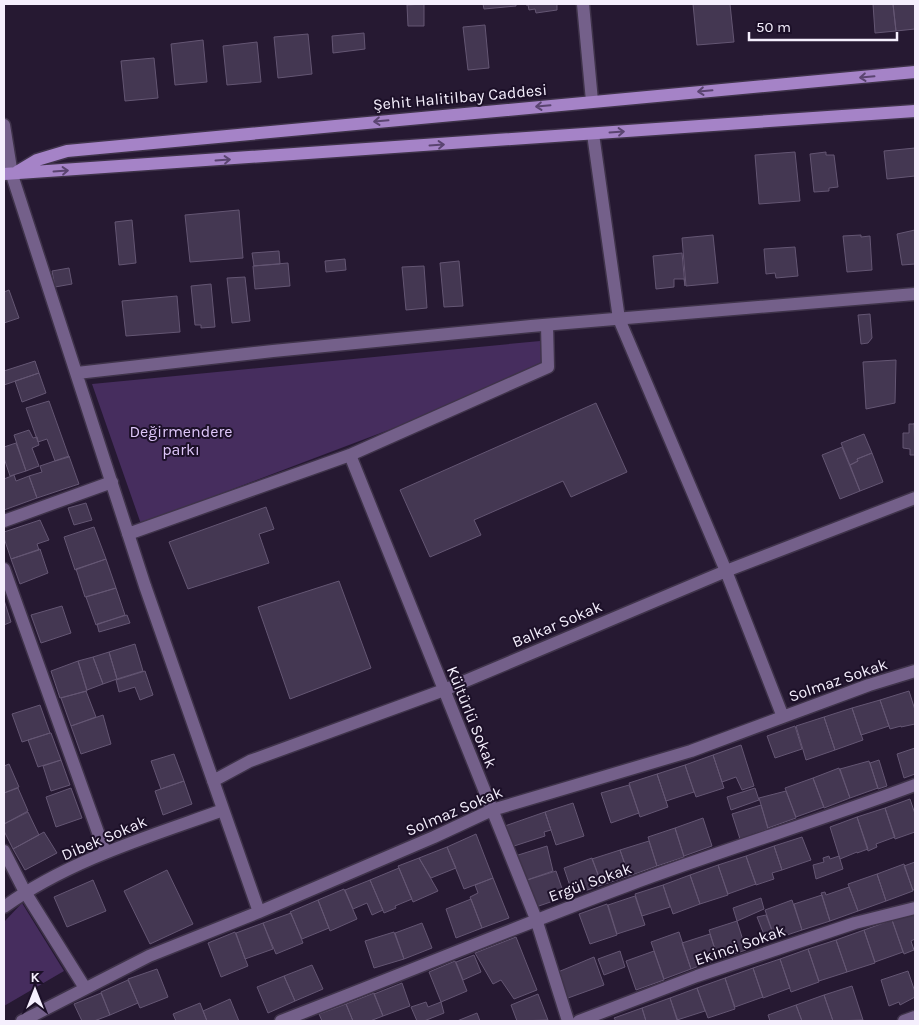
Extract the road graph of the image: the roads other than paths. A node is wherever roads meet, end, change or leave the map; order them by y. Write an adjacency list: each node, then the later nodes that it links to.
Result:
1 (582, 4): 3 (street)
2 (915, 72): 3 (main road, Şehit Halitilbay Caddesi, one-way to 3)
3 (592, 101): 7 (main road, Şehit Halitilbay Caddesi, one-way to 7)
4 (915, 111): 6 (main road, one-way to 4)
5 (4, 126): 7 (street)
6 (593, 134): 7 (main road, one-way to 6); 9 (street)
7 (8, 175): 11 (street)
8 (915, 294): 9 (street)
9 (619, 319): 10 (street); 18 (street)
10 (547, 325): 11 (street); 12 (street)
11 (76, 373): 13 (street)
12 (350, 455): 16 (street); 20 (street, Kültürlü Sokak)
13 (112, 482): 15 (street); 16 (street)
14 (915, 498): 18 (street, Balkar Sokak)
15 (4, 520)
16 (128, 534): 22 (street)
17 (4, 569): 27 (street)
18 (726, 571): 20 (street, Balkar Sokak); 21 (street)
19 (915, 671): 21 (street, Solmaz Sokak)
20 (444, 690): 22 (street, Balkar Sokak); 25 (street, Kültürlü Sokak)
21 (783, 717): 25 (street, Solmaz Sokak)
22 (213, 781): 24 (street)
23 (915, 785): 32 (street, Ergül Sokak)
24 (223, 810): 27 (street, Dibek Sokak); 31 (street)
25 (492, 810): 31 (street, Solmaz Sokak); 32 (street, Kültürlü Sokak)
26 (4, 851): 28 (street)
27 (105, 852): 28 (street, Dibek Sokak)
28 (25, 892): 29 (street, Dibek Sokak); 33 (street)
29 (4, 907)
30 (915, 908): 38 (street, Ekinci Sokak)
31 (259, 912): 33 (street, Solmaz Sokak)
32 (536, 919): 36 (street, Ergül Sokak); 37 (street, Kültürlü Sokak)
33 (85, 988): 35 (street, Solmaz Sokak)
34 (915, 1017): 39 (street)
35 (22, 1021)
36 (281, 1021)
37 (568, 1021)
38 (579, 1021)
39 (904, 1021)

